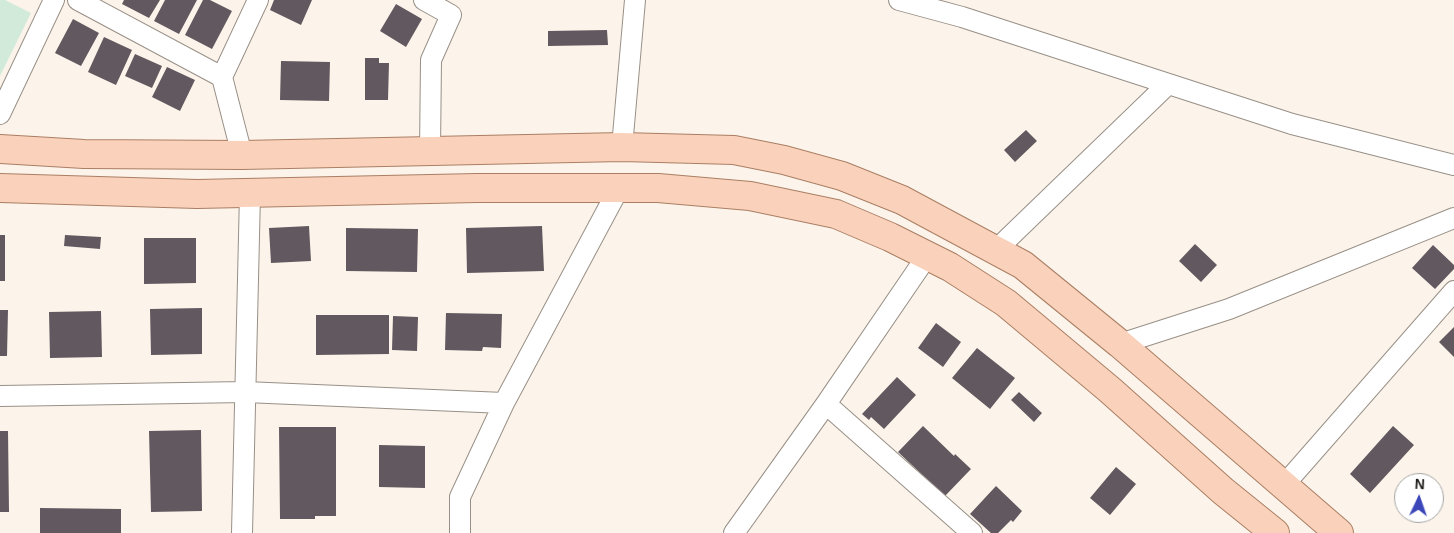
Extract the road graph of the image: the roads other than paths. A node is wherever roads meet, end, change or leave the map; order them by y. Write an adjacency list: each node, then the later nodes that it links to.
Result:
1 (54, 0): 10 (street)
2 (78, 0): 8 (street)
3 (258, 0): 8 (street)
4 (424, 0): 7 (street)
5 (634, 0): 11 (street)
6 (899, 0): 9 (street)
7 (455, 7): 13 (street)
8 (222, 77): 14 (street)
9 (1168, 84): 15 (street); 20 (street)
10 (0, 114)
11 (622, 147): 13 (main road); 20 (main road)
12 (0, 149): 14 (main road)
13 (430, 151): 14 (main road)
14 (242, 155)
15 (1454, 165)
16 (0, 188): 18 (main road)
17 (619, 188): 18 (main road); 21 (main road); 26 (street)
18 (250, 194): 24 (street)
19 (1454, 218): 23 (street)
20 (996, 250): 23 (main road)
21 (927, 256): 27 (street); 29 (main road)
22 (1453, 295): 28 (street)
23 (1120, 344): 28 (main road)
24 (245, 392): 25 (street); 26 (street); 30 (street)
25 (0, 396)
26 (504, 403): 31 (street)
27 (826, 404): 32 (street); 33 (street)
28 (1284, 485): 34 (main road)
29 (1266, 530)
30 (242, 533)
31 (460, 533)
32 (734, 533)
33 (972, 533)
34 (1339, 533)

